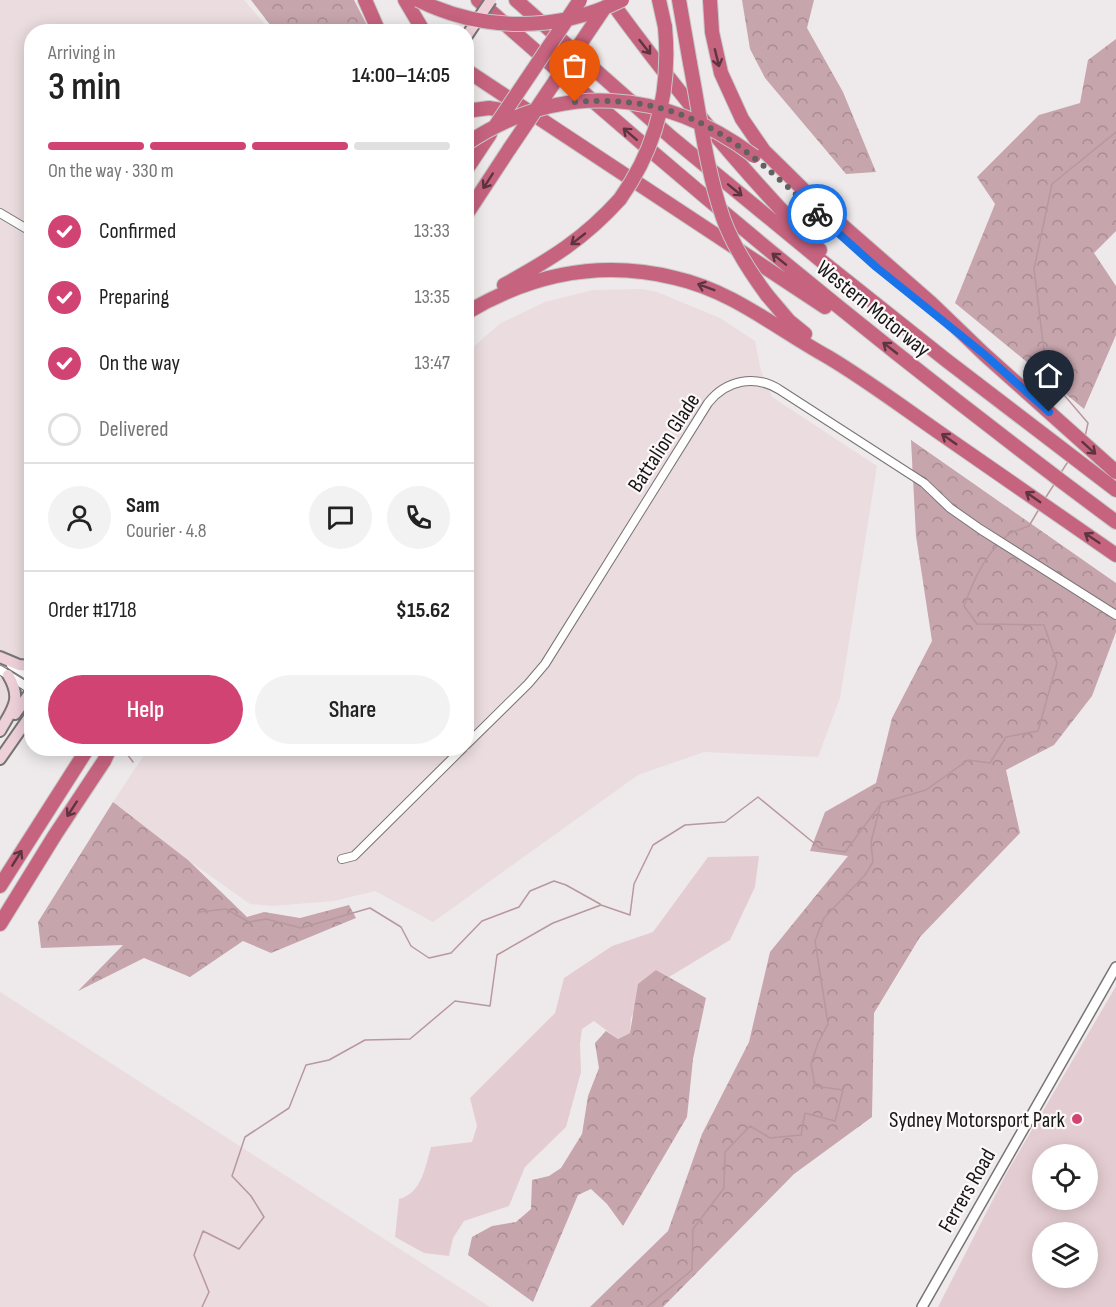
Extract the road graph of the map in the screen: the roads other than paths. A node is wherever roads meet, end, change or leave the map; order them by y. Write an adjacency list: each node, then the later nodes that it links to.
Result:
1 (365, 0): 16 (highway)
2 (398, 0): 17 (highway)
3 (405, 0): 18 (highway)
4 (418, 0): 11 (highway, bridge)
5 (478, 0): 30 (highway, Western Motorway, one-way to 5)
6 (483, 0): 15 (main road)
7 (490, 0): 15 (main road, bridge)
8 (516, 0): 27 (highway, Western Motorway, one-way to 27)
9 (580, 0): 23 (highway, bridge)
10 (610, 0): 24 (highway, one-way to 24, bridge); 27 (highway, one-way to 27)
11 (622, 0)
12 (659, 0): 28 (highway, one-way to 28, bridge)
13 (679, 0): 32 (highway, bridge)
14 (710, 0): 31 (highway, one-way to 31)
15 (472, 23)
16 (376, 24)
17 (408, 24)
18 (419, 24)
19 (474, 75): 21 (highway)
20 (474, 110): 21 (highway)
21 (540, 119): 30 (highway)
22 (474, 139): 31 (highway, bridge)
23 (474, 158)
24 (474, 202)
25 (0, 213): 26 (street)
26 (24, 227)
27 (824, 263): 34 (highway, Western Motorway)
28 (474, 306)
29 (474, 307): 32 (highway, one-way to 29)
30 (857, 322): 35 (highway, Western Motorway, one-way to 30)
31 (984, 354): 33 (highway, one-way to 33)
32 (836, 361): 36 (highway, one-way to 32)
33 (1114, 471)
34 (1116, 490)
35 (1116, 522)
36 (1116, 555)
37 (1116, 615): 47 (street, Battalion Glade)
38 (0, 658): 39 (main road); 41 (street)
39 (24, 665)
40 (4, 672): 42 (street); 45 (main road)
41 (24, 673)
42 (24, 685)
43 (24, 700): 46 (main road)
44 (24, 724): 51 (main road)
45 (0, 731)
46 (0, 736)
47 (474, 737)
48 (83, 756): 53 (highway, one-way to 48)
49 (106, 756): 54 (highway, one-way to 54)
50 (455, 756): 52 (street)
51 (0, 759)
52 (342, 860)
53 (0, 886)
54 (0, 924)
55 (1116, 967): 56 (street, Ferrers Road)
56 (922, 1307)

